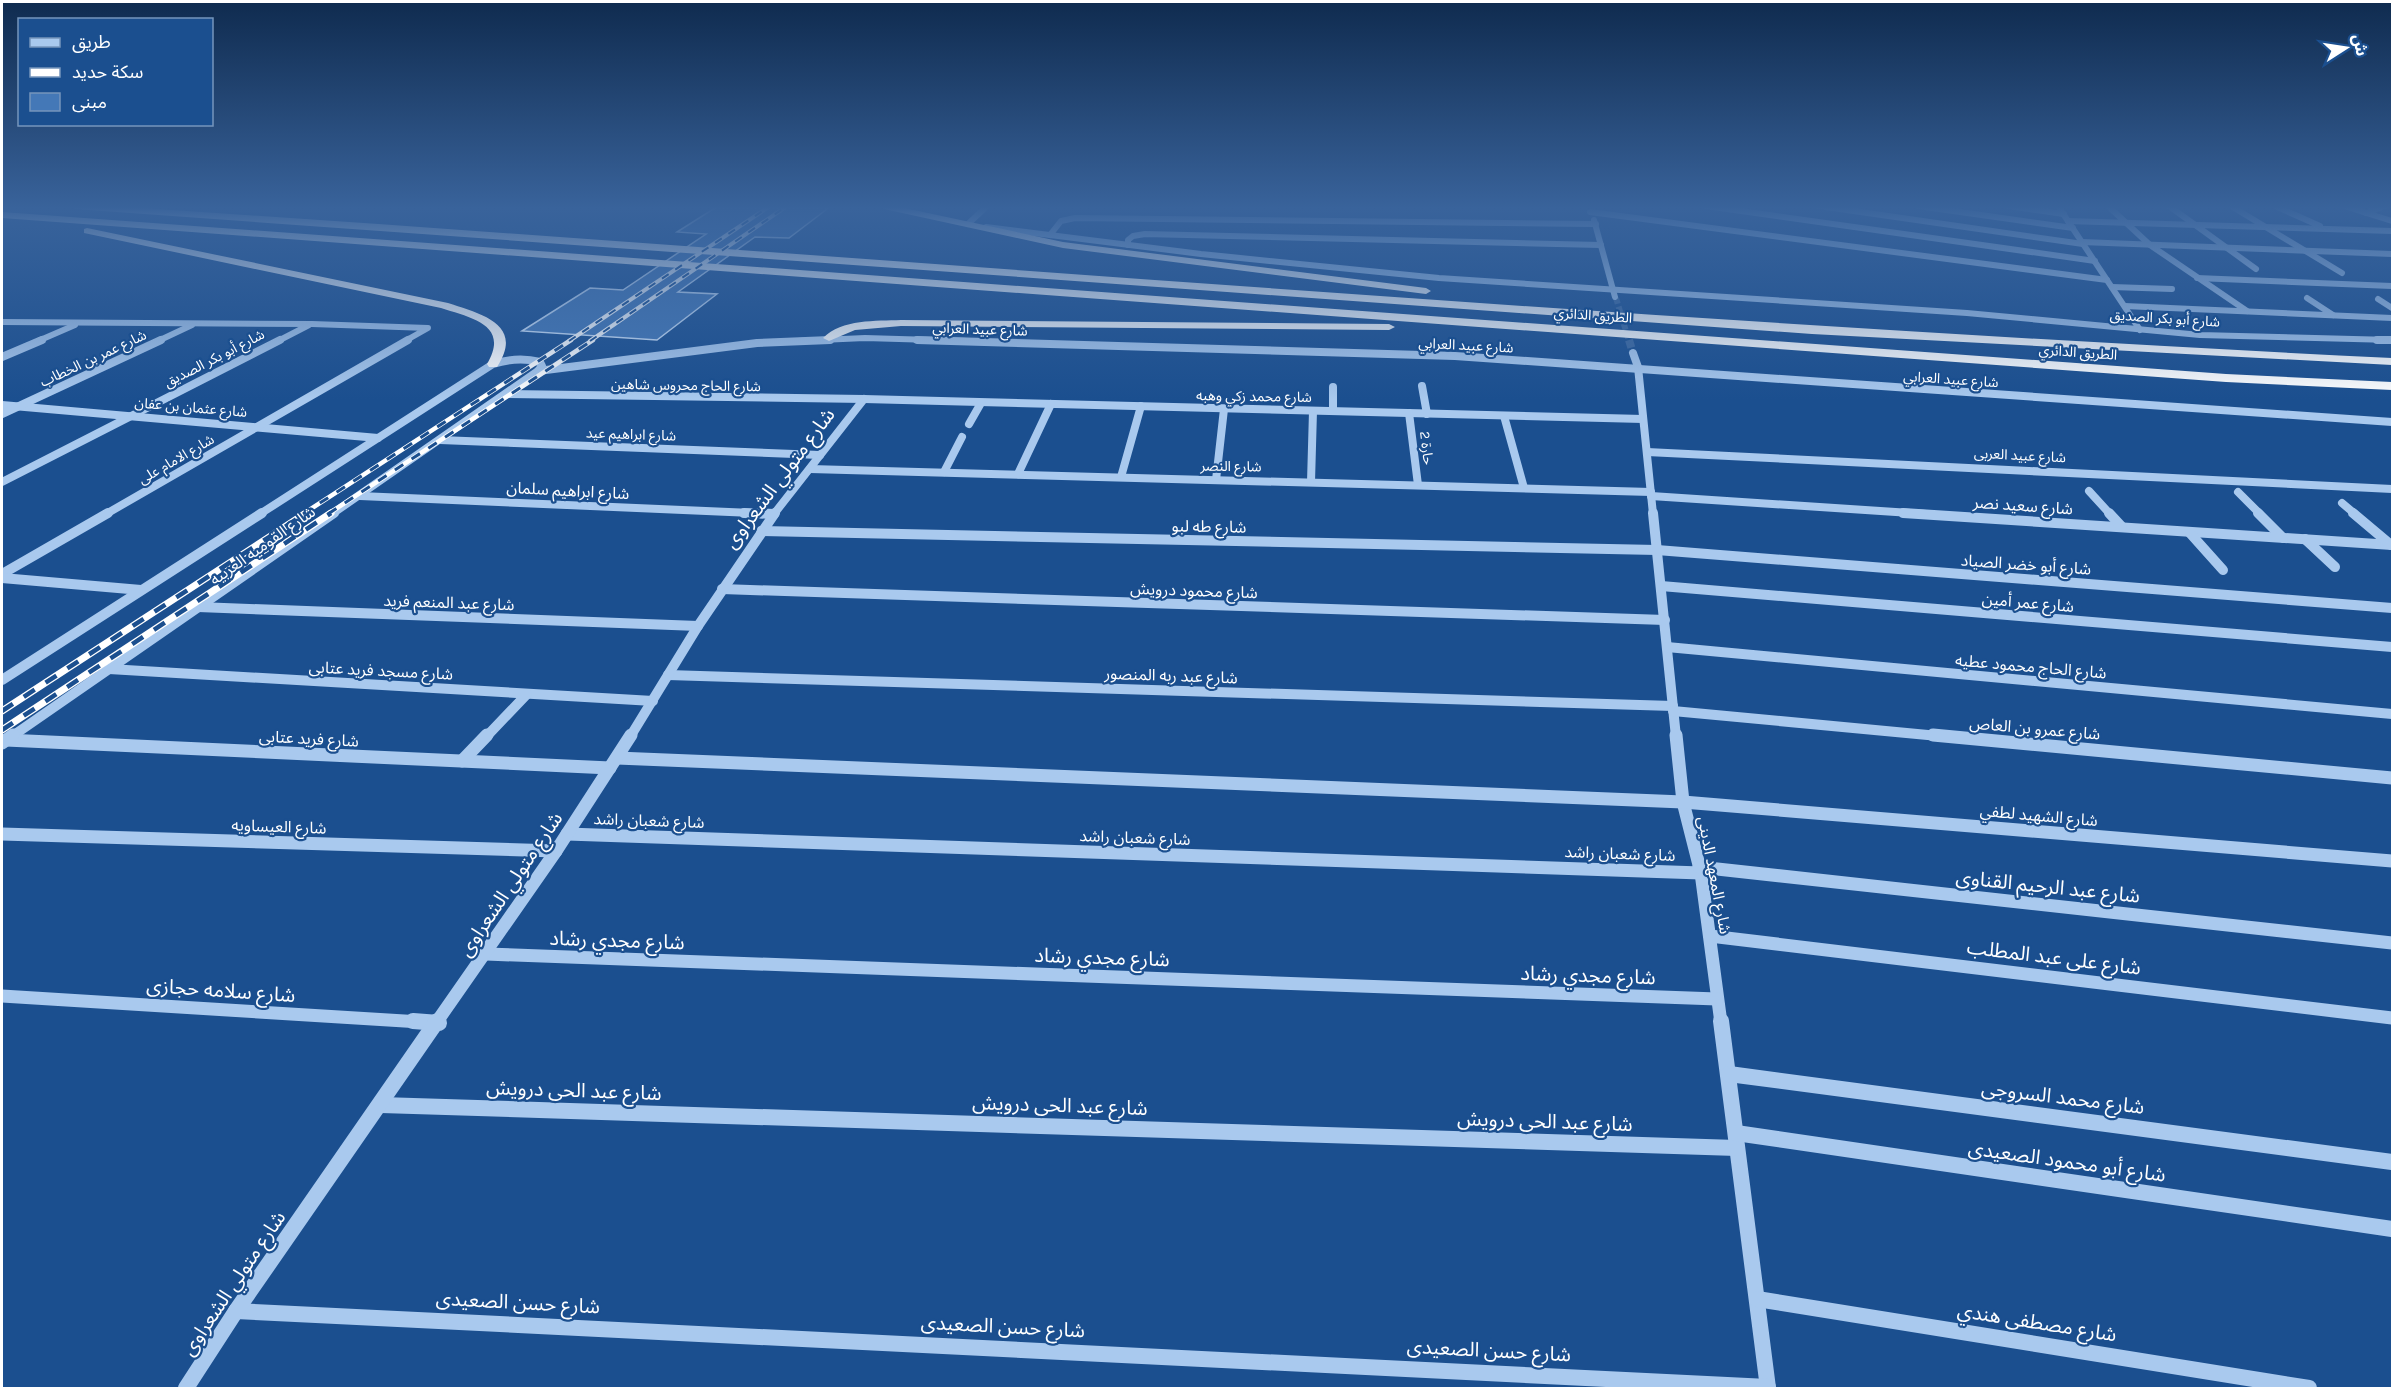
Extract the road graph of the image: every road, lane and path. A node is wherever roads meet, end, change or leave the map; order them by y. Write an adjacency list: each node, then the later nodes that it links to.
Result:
1 (279, 271): 37 (highway)
2 (758, 271): 30 (highway, الطريق الدائري)
3 (996, 271): 23 (highway, الطريق الدائري)
4 (1265, 271): 23 (highway)
5 (1372, 271): 17 (street, شارع أبو بكر الصديق)
6 (1608, 271): 17 (street)
7 (2040, 271): 13 (street)
8 (2101, 271): 13 (street)
9 (2187, 271): 12 (street)
10 (2339, 271): 11 (street)
11 (2342, 273)
12 (2197, 278): 14 (street); 22 (street)
13 (2107, 280): 15 (street)
14 (2392, 285)
15 (2112, 286): 16 (street); 20 (street)
16 (2172, 289)
17 (1614, 295): 31 (street, شارع أبو بكر الصديق)
18 (2307, 298): 24 (street)
19 (2378, 299): 21 (street)
20 (2125, 306): 22 (street); 31 (street)
21 (2392, 308)
22 (2247, 312): 24 (street)
23 (1558, 313): 36 (highway, الطريق الدائري)
24 (2333, 315): 25 (street)
25 (2392, 318)
26 (2, 322): 27 (street)
27 (81, 323): 28 (street); 35 (street)
28 (195, 323): 29 (street); 48 (street, شارع عمر بن الخطاب)
29 (312, 324): 56 (street, شارع أبو بكر الصديق); 61 (street, شارع الامام على)
30 (1589, 330): 32 (highway); 41 (highway, الطريق الدائري)
31 (2140, 330): 33 (street, شارع أبو بكر الصديق)
32 (829, 338): 38 (street, شارع عبيد العرابي); 39 (street, شارع عبيد العرابي)
33 (2392, 340)
34 (1634, 353): 38 (street, شارع المعهد الدينى)
35 (2, 357)
36 (2392, 363)
37 (493, 364): 39 (street); 63 (street, شارع القوميه العربيه)
38 (1638, 367): 58 (street, شارع المعهد الدينى); 59 (street, شارع عبيد العرابي)
39 (538, 371): 43 (street, شارع القوميه العربيه)
40 (1422, 386): 55 (street)
41 (2392, 386)
42 (1333, 387): 52 (street)
43 (507, 393): 44 (street, شارع الحاج محروس شاهين); 64 (street, شارع القوميه العربيه)
44 (864, 399): 45 (street, شارع محمد زكي وهبه); 66 (street, شارع متولي الشعراوى)
45 (981, 403): 46 (street, شارع محمد زكي وهبه); 60 (street)
46 (1051, 404): 49 (street, شارع محمد زكي وهبه); 69 (street)
47 (2, 405): 48 (street, شارع عثمان بن عفان)
48 (17, 406): 54 (street, شارع عمر بن الخطاب); 56 (street, شارع عثمان بن عفان)
49 (1141, 406): 50 (street, شارع محمد زكي وهبه); 70 (street)
50 (1224, 409): 51 (street, شارع محمد زكي وهبه); 71 (street)
51 (1313, 411): 52 (street, شارع محمد زكي وهبه); 73 (street)
52 (1333, 411): 53 (street, شارع محمد زكي وهبه)
53 (1409, 413): 55 (street, شارع محمد زكي وهبه); 74 (street, حارة 2)
54 (2, 414)
55 (1427, 414): 57 (street, شارع محمد زكي وهبه)
56 (132, 416): 61 (street, شارع عثمان بن عفان); 72 (street, شارع أبو بكر الصديق)
57 (1504, 416): 58 (street, شارع محمد زكي وهبه); 75 (street)
58 (1643, 420): 65 (street, شارع المعهد الدينى)
59 (2392, 422)
60 (969, 424)
61 (260, 427): 63 (street, شارع عثمان بن عفان); 92 (street, شارع الامام على)
62 (962, 437): 68 (street)
63 (378, 438): 94 (street, شارع القوميه العربيه)
64 (440, 440): 66 (street, شارع ابراهيم عيد); 80 (street, شارع القوميه العربيه)
65 (1647, 452): 76 (street, شارع عبيد العربى); 79 (street, شارع المعهد الدينى)
66 (820, 455): 67 (street, شارع متولي الشعراوى)
67 (810, 469): 68 (street, شارع النصر); 82 (street, شارع متولي الشعراوى)
68 (944, 472): 69 (street, شارع النصر)
69 (1018, 474): 70 (street, شارع النصر)
70 (1121, 477): 71 (street, شارع النصر)
71 (1216, 480): 73 (street, شارع النصر)
72 (2, 482)
73 (1311, 482): 74 (street, شارع النصر)
74 (1418, 485): 75 (street, شارع النصر)
75 (1524, 488): 79 (street, شارع النصر)
76 (2392, 489)
77 (2089, 491): 83 (street)
78 (2238, 492): 86 (street)
79 (1651, 494): 83 (street, شارع سعيد نصر); 89 (street, شارع المعهد الدينى)
80 (360, 496): 82 (street, شارع ابراهيم سلمان); 96 (street, شارع القوميه العربيه)
81 (2342, 502): 88 (street)
82 (774, 514): 84 (street, شارع متولي الشعراوى)
83 (2122, 527): 85 (street, شارع سعيد نصر)
84 (761, 531): 89 (street, شارع طه لبو); 95 (street, شارع متولي الشعراوى)
85 (2189, 532): 86 (street, شارع سعيد نصر); 91 (street)
86 (2283, 538): 87 (street, شارع سعيد نصر)
87 (2305, 539): 88 (street, شارع سعيد نصر); 90 (street)
88 (2392, 545)
89 (1657, 550): 93 (street, شارع المعهد الدينى); 97 (street, شارع أبو خضر الصياد)
90 (2335, 567)
91 (2223, 570)
92 (2, 576): 94 (street)
93 (1661, 586): 98 (street, شارع المعهد الدينى); 101 (street, شارع عمر أمين)
94 (141, 590): 104 (street, شارع القوميه العربيه)
95 (722, 590): 98 (street, شارع محمود درويش); 99 (street, شارع متولي الشعراوى)
96 (198, 607): 99 (street, شارع عبد المنعم فريد); 102 (street, شارع القوميه العربيه)
97 (2392, 608)
98 (1665, 620): 100 (street, شارع المعهد الدينى)
99 (698, 626): 103 (street, شارع متولي الشعراوى)
100 (1667, 647): 107 (street, شارع المعهد الدينى); 108 (street, شارع الحاج محمود عطيه)
101 (2392, 647)
102 (109, 669): 105 (street, شارع مسجد فريد عتابى); 109 (street, شارع القوميه العربيه)
103 (668, 675): 106 (street, شارع متولي الشعراوى); 107 (street, شارع عبد ربه المنصور)
104 (2, 680)
105 (527, 694): 106 (street, شارع مسجد فريد عتابى); 110 (street)
106 (652, 701): 111 (street, شارع متولي الشعراوى)
107 (1673, 708): 112 (street, شارع عمرو بن العاص); 113 (street, شارع المعهد الدينى)
108 (2392, 714)
109 (4, 742): 110 (street, شارع فريد عتابى)
110 (462, 761): 111 (street, شارع فريد عتابى)
111 (614, 763): 113 (street, شارع الشهيد لطفي); 115 (street, شارع متولي الشعراوى)
112 (2392, 778)
113 (1683, 802): 117 (street, شارع الشهيد لطفي); 118 (street, شارع المعهد الدينى)
114 (2, 834): 116 (street, شارع العيساويه)
115 (567, 834): 116 (street, شارع متولي الشعراوى); 118 (street, شارع شعبان راشد)
116 (556, 851): 121 (street, شارع متولي الشعراوى)
117 (2392, 861)
118 (1700, 870): 119 (street, شارع المعهد الدينى); 120 (street, شارع عبد الرحيم القناوى)
119 (1710, 936): 123 (street, شارع المعهد الدينى); 124 (street, شارع على عبد المطلب)
120 (2392, 943)
121 (486, 954): 123 (street, شارع مجدي رشاد); 125 (street, شارع متولي الشعراوى)
122 (2, 996): 125 (street, شارع سلامه حجازى)
123 (1718, 999): 126 (street, شارع المعهد الدينى)
124 (2392, 1018)
125 (439, 1023): 127 (street, شارع متولي الشعراوى)
126 (1729, 1074): 128 (street, شارع المعهد الدينى); 129 (street, شارع محمد السروجى)
127 (381, 1105): 128 (street, شارع عبد الحى درويش); 132 (street, شارع متولي الشعراوى)
128 (1736, 1141): 130 (street, شارع أبو محمود الصعيدى); 131 (street, شارع المعهد الدينى)
129 (2392, 1162)
130 (2392, 1229)
131 (1757, 1299): 133 (street, شارع المعهد الدينى); 135 (street, شارع مصطفى هندي)
132 (236, 1311): 133 (street, شارع حسن الصعيدى); 134 (street, شارع متولي الشعراوى)
133 (1768, 1388)
134 (186, 1389)
135 (2309, 1389)

